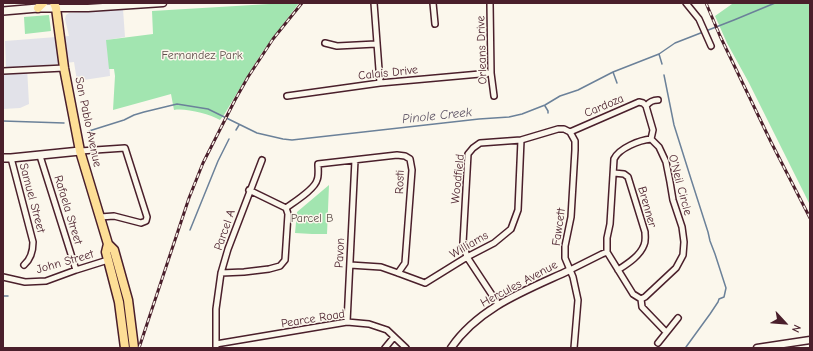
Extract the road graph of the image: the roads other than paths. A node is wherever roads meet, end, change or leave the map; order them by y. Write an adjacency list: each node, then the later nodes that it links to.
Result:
1 (156, 3): 2 (street); 8 (street)
2 (163, 3)
3 (374, 3): 12 (street)
4 (433, 3): 10 (street)
5 (490, 3): 16 (street, Orleans Drive)
6 (686, 3): 13 (street)
7 (40, 6): 8 (main road); 9 (main road)
8 (55, 6): 14 (main road, San Pablo Avenue)
9 (3, 11)
10 (435, 24)
11 (325, 43): 12 (street)
12 (376, 44): 17 (street)
13 (711, 46)
14 (64, 68): 15 (street); 25 (main road, San Pablo Avenue)
15 (3, 71)
16 (491, 73): 17 (street, Calais Drive); 19 (street, Orleans Drive)
17 (380, 83): 18 (street, Calais Drive)
18 (287, 96)
19 (494, 96)
20 (658, 100): 21 (street)
21 (646, 106): 22 (street, Cardoza); 23 (street)
22 (570, 132): 24 (street, Woodfield); 42 (street, Fawcett)
23 (651, 139): 31 (street); 47 (street, O'Neil Circle)
24 (521, 140): 37 (street, Williams); 37 (street, Woodfield)
25 (80, 151): 26 (main road); 34 (main road, San Pablo Avenue); 34 (street)
26 (40, 156): 28 (main road); 41 (street, Rafaela Street)
27 (3, 158): 28 (main road)
28 (11, 158): 39 (street, Samuel Street)
29 (262, 160): 32 (street, Parcel A)
30 (355, 160): 33 (street, Rosti); 40 (street, Pavon); 45 (street, Rosti)
31 (614, 173): 36 (street); 43 (street, Brenner)
32 (250, 190): 33 (street); 44 (street, Parcel A)
33 (286, 208): 44 (street)
34 (100, 217): 35 (main road, San Pablo Avenue)
35 (108, 244): 38 (main road, San Pablo Avenue); 58 (main road, San Pablo Avenue)
36 (607, 252): 42 (street, Hercules Avenue); 43 (street)
37 (467, 257): 45 (street, Williams); 48 (street, Woodfield)
38 (108, 260): 41 (street, John Street); 55 (main road, San Pablo Avenue)
39 (24, 265)
40 (350, 265): 45 (street, Williams); 50 (street, Pavon)
41 (76, 270): 46 (street, John Street)
42 (570, 270): 48 (street, Hercules Avenue); 62 (street, Fawcett)
43 (618, 270): 47 (street)
44 (221, 273): 56 (street, Parcel A)
45 (398, 273)
46 (3, 277)
47 (641, 299): 51 (street)
48 (498, 304): 61 (street, Hercules Avenue)
49 (678, 318): 51 (street)
50 (347, 322): 52 (street, Pearce Road); 56 (street, Pearce Road)
51 (666, 332): 54 (street)
52 (394, 337): 59 (street); 60 (street, Pearce Road)
53 (810, 340): 57 (street)
54 (658, 343)
55 (125, 344)
56 (216, 346)
57 (774, 347): 63 (street)
58 (134, 348)
59 (385, 348)
60 (406, 348)
61 (451, 348)
62 (574, 348)
63 (757, 348)

